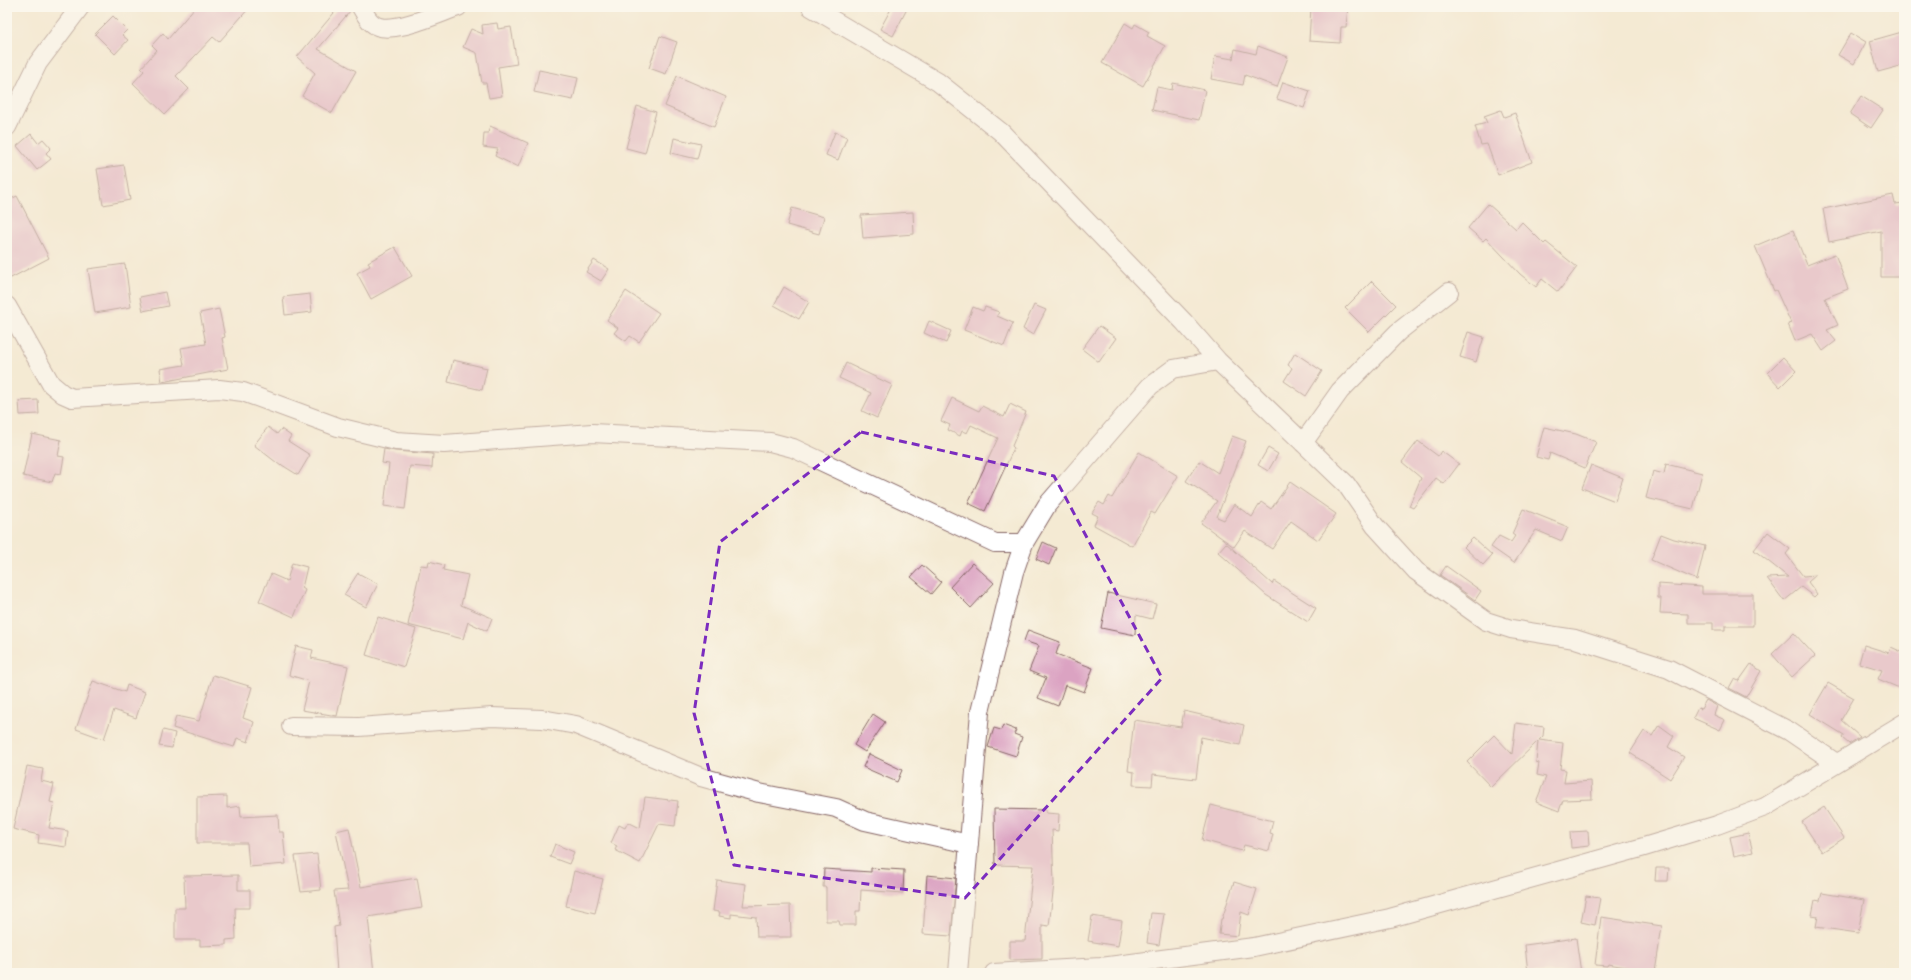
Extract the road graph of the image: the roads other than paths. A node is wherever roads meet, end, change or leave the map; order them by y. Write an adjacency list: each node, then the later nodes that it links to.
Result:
1 (80, 7): 5 (street)
2 (361, 7): 3 (street)
3 (458, 7)
4 (811, 7): 8 (street)
5 (7, 127)
6 (1449, 292): 9 (street)
7 (7, 306): 10 (street)
8 (1218, 361): 9 (street); 11 (street)
9 (1303, 443): 15 (street)
10 (995, 543): 11 (street); 12 (street)
11 (1024, 543): 12 (street)
12 (1014, 572): 16 (street)
13 (1904, 722): 15 (street)
14 (291, 726): 16 (street)
15 (1836, 763): 17 (street)
16 (969, 844): 18 (street)
17 (1101, 970): 19 (street)
18 (958, 973)
19 (994, 973)

